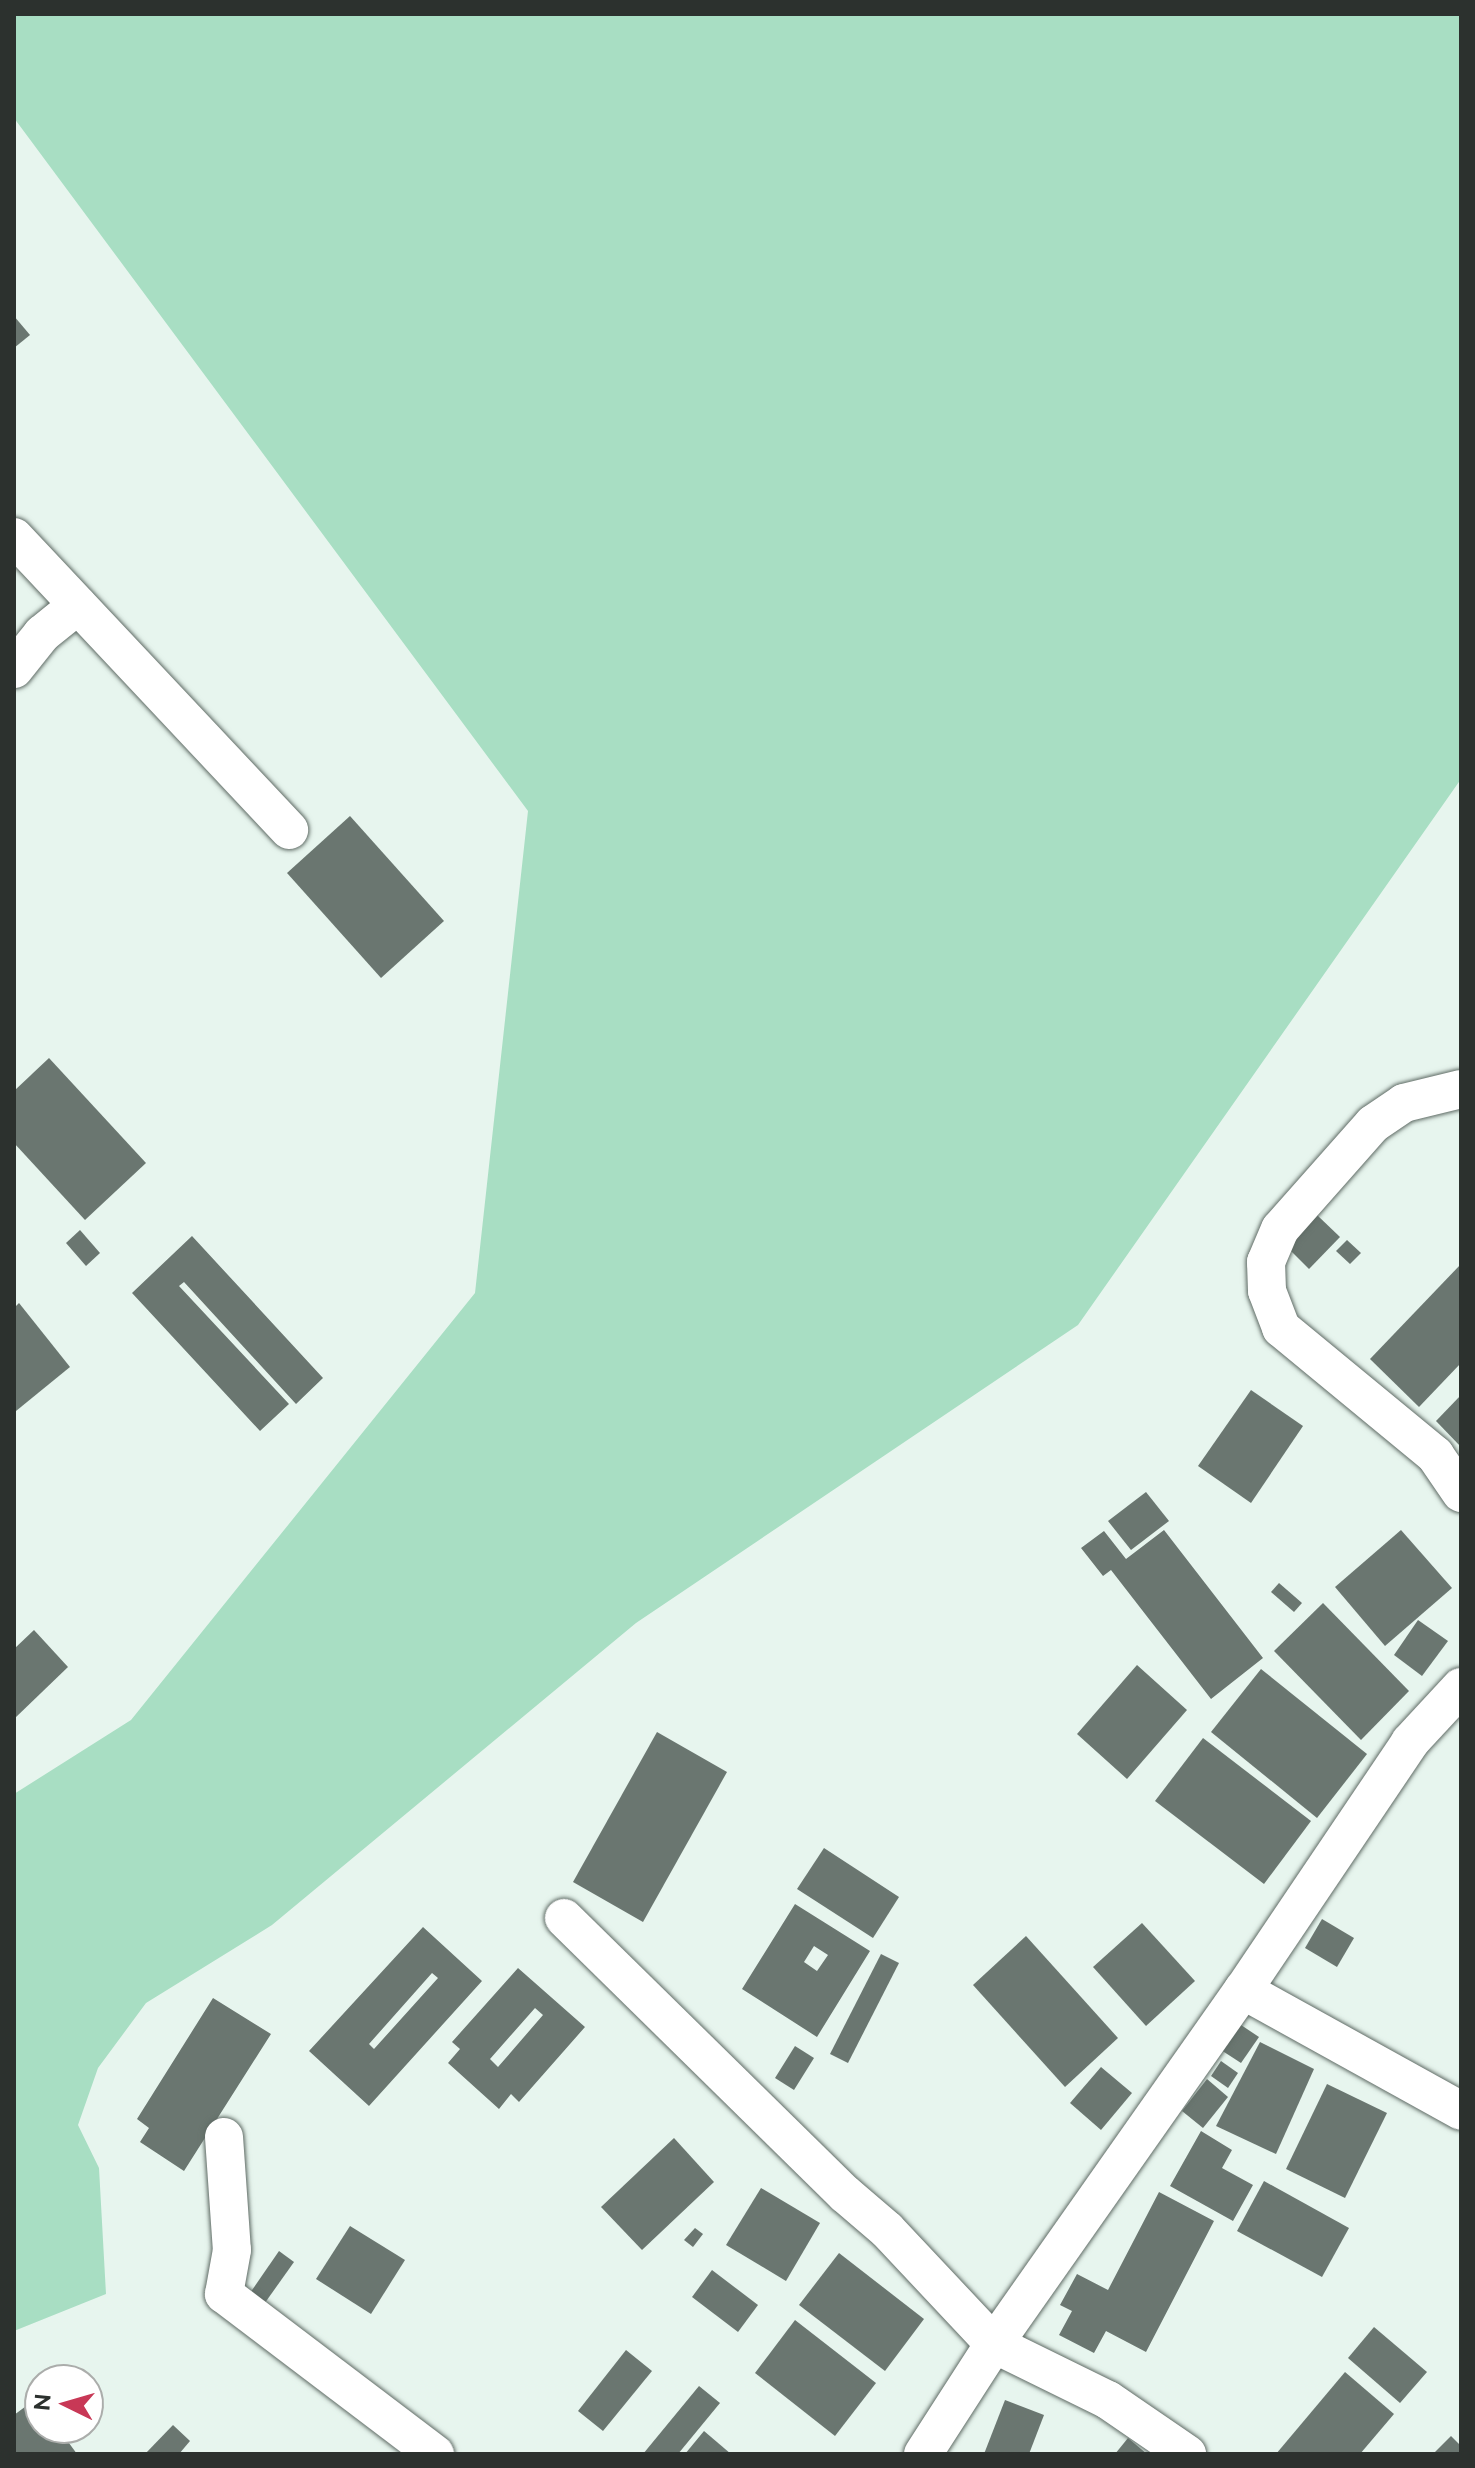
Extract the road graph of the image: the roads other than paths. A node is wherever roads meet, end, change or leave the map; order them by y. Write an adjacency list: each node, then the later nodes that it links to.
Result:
1 (14, 537): 2 (street)
2 (78, 605): 3 (street); 4 (street)
3 (14, 669)
4 (289, 830)
5 (1461, 1089): 6 (street)
6 (1461, 1493)
7 (1461, 1687): 9 (street)
8 (564, 1918): 12 (street)
9 (1243, 1990): 10 (street); 12 (street)
10 (1461, 2111)
11 (224, 2137): 13 (street)
12 (994, 2344): 14 (street); 15 (street)
13 (435, 2454)
14 (923, 2454)
15 (1187, 2454)

